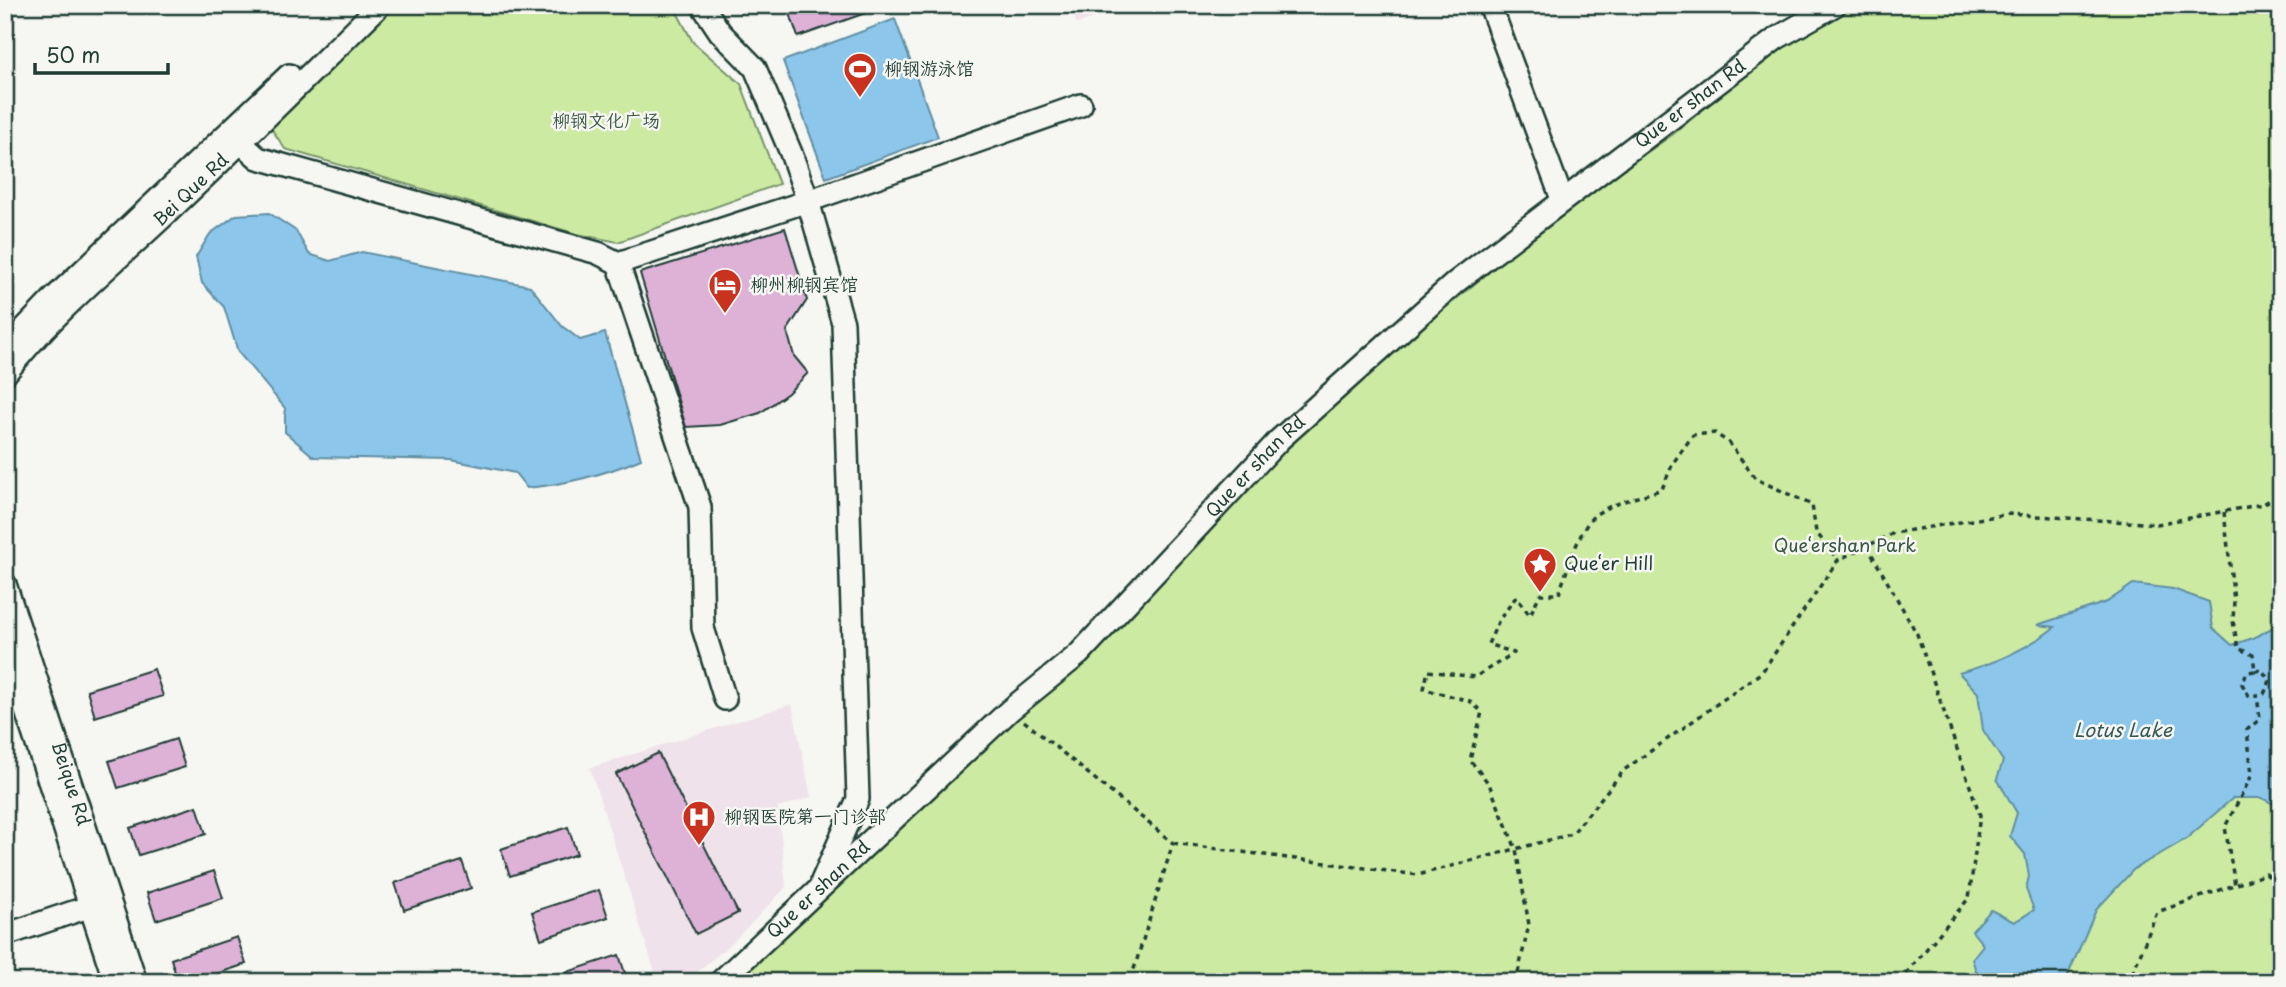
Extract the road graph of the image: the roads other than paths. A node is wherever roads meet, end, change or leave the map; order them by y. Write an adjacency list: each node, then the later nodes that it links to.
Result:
1 (360, 5): 7 (street, Bei Que Rd)
2 (380, 5): 7 (street, Bei Que Rd)
3 (702, 5): 9 (street)
4 (1490, 5): 8 (street)
5 (1835, 5): 8 (street, Que er shan Rd)
6 (1081, 105): 9 (street)
7 (235, 138): 10 (street); 11 (street, Bei Que Rd); 12 (street, Bei Que Rd)
8 (1562, 200): 16 (street, Que er shan Rd)
9 (808, 201): 10 (street); 16 (street)
10 (618, 263): 15 (street)
11 (5, 349)
12 (5, 374)
13 (5, 584): 20 (street, Beique Rd)
14 (7, 660): 17 (street)
15 (725, 699)
16 (818, 889): 21 (street, Que er shan Rd)
17 (91, 906): 18 (street); 19 (street)
18 (5, 935)
19 (116, 982)
20 (136, 982)
21 (720, 982)

